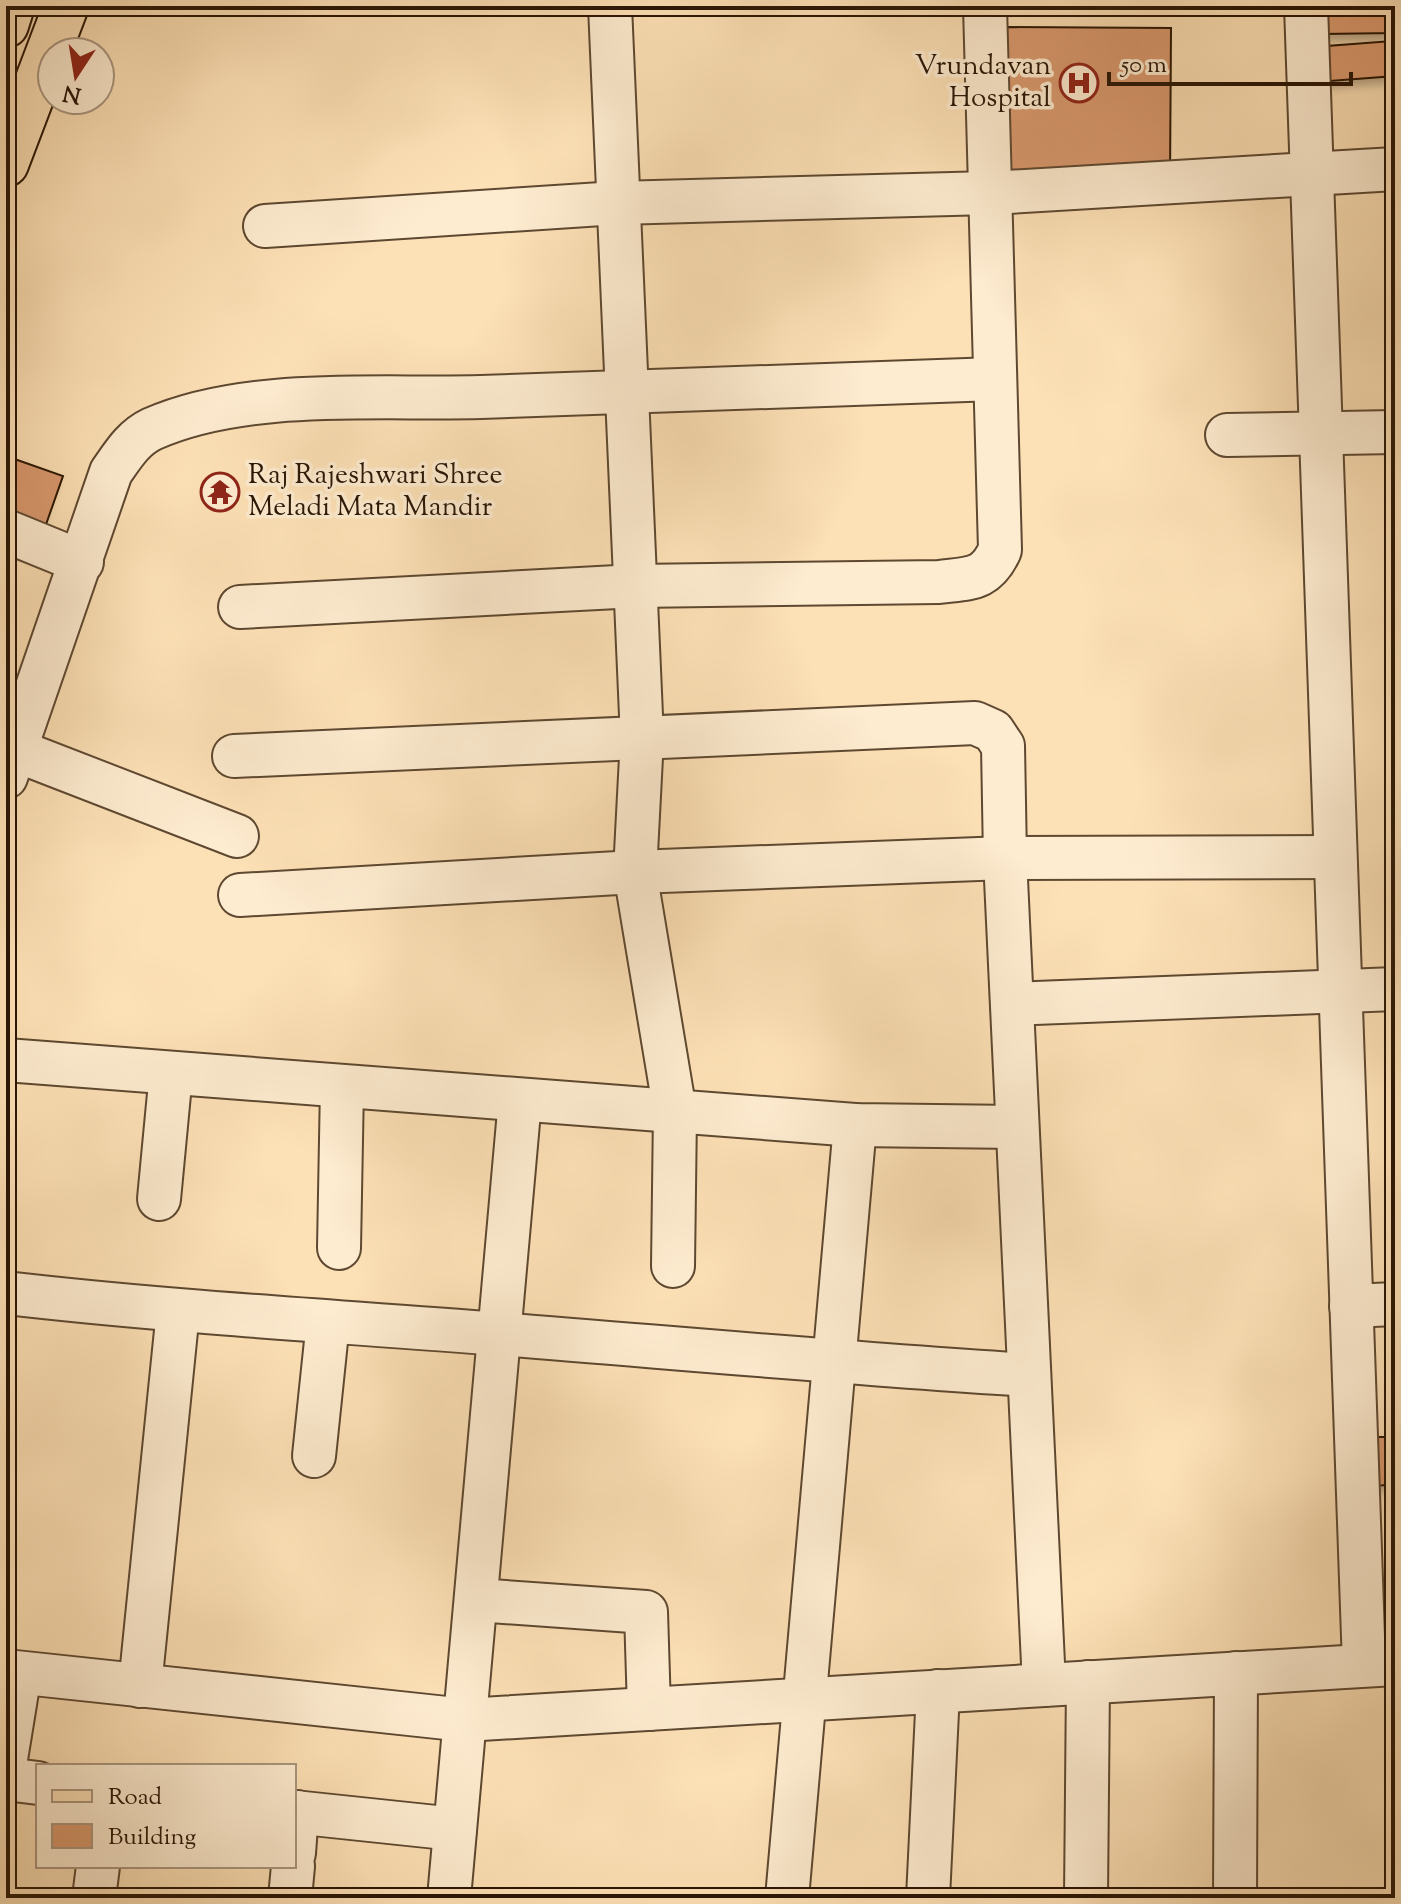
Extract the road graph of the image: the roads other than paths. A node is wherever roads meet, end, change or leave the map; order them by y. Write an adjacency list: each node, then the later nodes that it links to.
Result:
1 (12, 6): 6 (main road)
2 (66, 6): 7 (main road)
3 (610, 6): 11 (street)
4 (985, 6): 10 (street)
5 (1306, 6): 9 (street)
6 (6, 25)
7 (6, 164)
8 (1395, 169): 9 (street)
9 (1311, 174): 10 (street); 16 (street)
10 (990, 193): 11 (street); 13 (street)
11 (617, 203): 12 (street); 14 (street)
12 (265, 226)
13 (995, 379): 14 (street); 20 (street)
14 (625, 389): 19 (street); 20 (street)
15 (1395, 432): 16 (street)
16 (1320, 433): 17 (street); 26 (street)
17 (1227, 435)
18 (6, 531): 19 (street)
19 (82, 562): 24 (street)
20 (636, 586): 21 (street); 22 (street)
21 (240, 607)
22 (642, 738): 23 (street); 27 (street); 28 (street)
23 (234, 756)
24 (11, 763): 25 (street)
25 (237, 836)
26 (1335, 857): 27 (street); 31 (street)
27 (1005, 858): 28 (street); 32 (street)
28 (635, 872): 29 (street); 37 (street)
29 (240, 895)
30 (1395, 989): 31 (street)
31 (1340, 992): 32 (street); 45 (street)
32 (1012, 1004): 39 (street)
33 (6, 1060): 34 (street)
34 (171, 1073): 35 (street); 40 (street)
35 (342, 1086): 36 (street); 41 (street)
36 (520, 1100): 37 (street); 48 (street)
37 (675, 1112): 38 (street); 42 (street)
38 (855, 1125): 39 (street); 49 (street)
39 (1017, 1127): 50 (street)
40 (159, 1199)
41 (339, 1248)
42 (673, 1266)
43 (6, 1293): 46 (street)
44 (1395, 1304): 45 (street)
45 (1351, 1306): 53 (street)
46 (178, 1311): 47 (street); 58 (street)
47 (328, 1322): 48 (street); 51 (street)
48 (500, 1334): 49 (street); 52 (street)
49 (834, 1363): 50 (street); 60 (street)
50 (1029, 1375): 57 (street)
51 (314, 1456)
52 (476, 1600): 61 (street); 62 (street)
53 (1379, 1664): 55 (street)
54 (13, 1672): 58 (street); 63 (street)
55 (1236, 1673): 56 (street); 76 (street)
56 (1088, 1682): 57 (street); 75 (street)
57 (1044, 1685): 59 (street)
58 (140, 1686): 62 (street)
59 (938, 1691): 60 (street); 74 (street)
60 (804, 1699): 61 (street); 73 (street)
61 (649, 1709): 62 (street)
62 (465, 1720): 67 (street)
63 (6, 1759)
64 (6, 1779): 65 (street)
65 (36, 1783)
66 (296, 1812): 67 (street)
67 (455, 1829): 72 (street)
68 (98, 1868): 70 (street)
69 (293, 1868): 71 (street)
70 (94, 1898)
71 (290, 1898)
72 (449, 1898)
73 (787, 1898)
74 (928, 1898)
75 (1086, 1898)
76 (1235, 1898)

